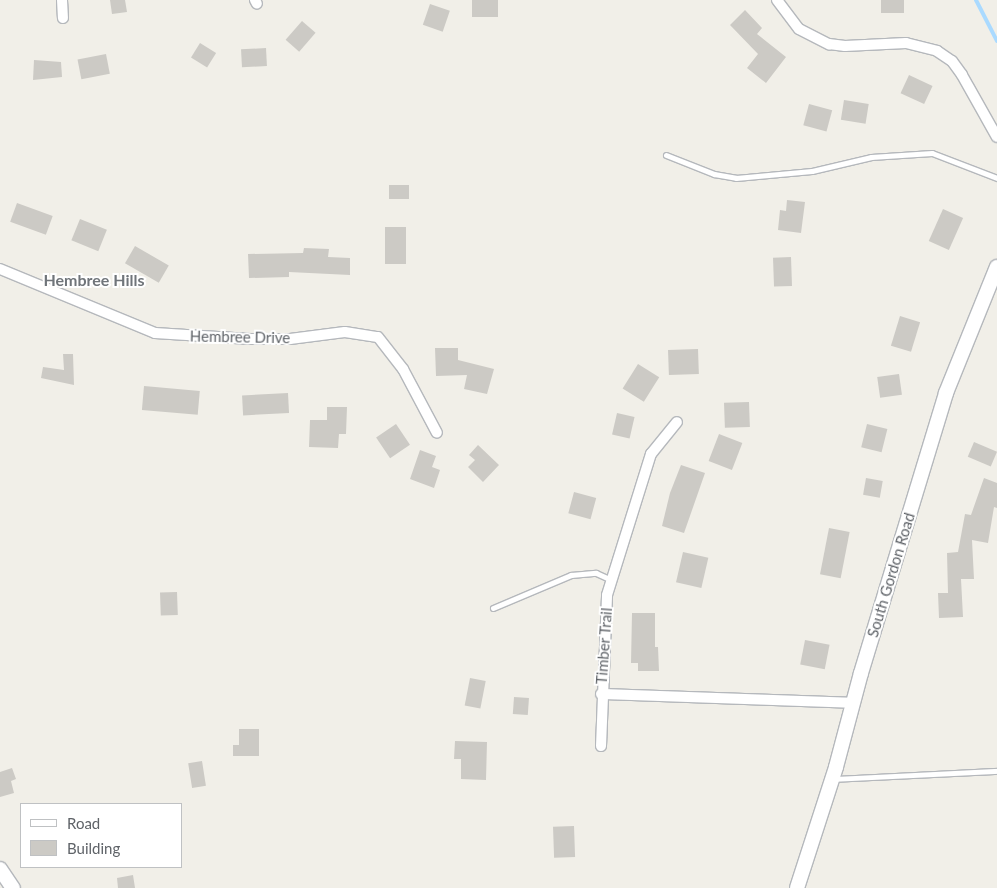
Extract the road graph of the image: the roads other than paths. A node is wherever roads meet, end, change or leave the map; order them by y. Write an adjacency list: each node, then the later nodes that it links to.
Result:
1 (62, 0): 3 (street)
2 (777, 0): 4 (street)
3 (63, 18)
4 (997, 137)
5 (666, 155): 6 (lane)
6 (997, 178)
7 (997, 267): 14 (street, South Gordon Road)
8 (0, 269): 10 (street, Hembree Drive)
9 (677, 422): 11 (street, Timber Trail)
10 (438, 433)
11 (612, 580): 12 (lane); 13 (street, Timber Trail)
12 (493, 608)
13 (601, 694): 14 (street, Timber Trail); 15 (street)
14 (853, 703): 17 (street, South Gordon Road)
15 (601, 746)
16 (997, 772): 17 (lane)
17 (833, 779): 20 (street, South Gordon Road)
18 (0, 869): 19 (street)
19 (13, 888)
20 (797, 888)

